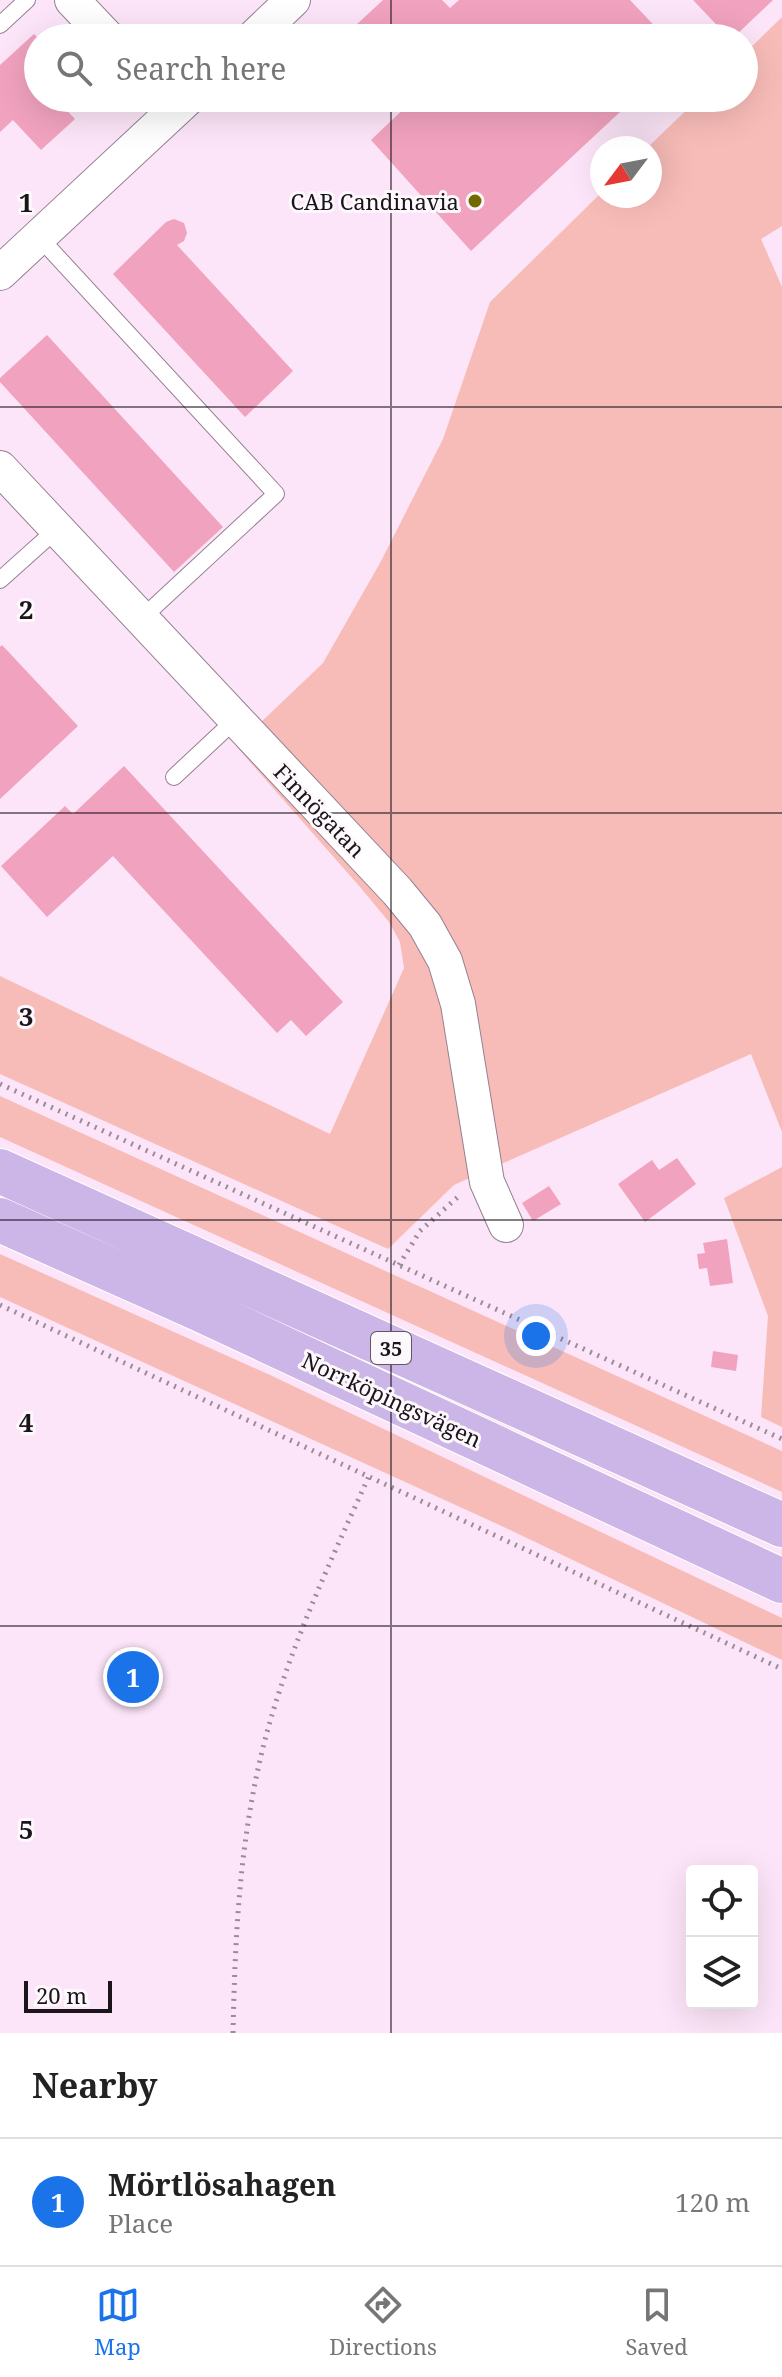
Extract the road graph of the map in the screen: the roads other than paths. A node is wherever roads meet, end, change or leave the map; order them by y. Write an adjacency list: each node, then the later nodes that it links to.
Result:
1 (27, 0): 6 (lane)
2 (72, 0): 4 (street)
3 (293, 0): 5 (street)
4 (95, 24)
5 (272, 24)
6 (0, 25)
7 (165, 112): 8 (street)
8 (39, 237): 9 (street); 13 (lane)
9 (0, 273)
10 (0, 468): 11 (street, Finnögatan)
11 (57, 529): 12 (lane); 13 (street, Finnögatan)
12 (0, 580)
13 (141, 619): 14 (street, Finnögatan)
14 (235, 720): 15 (lane); 18 (street, Finnögatan)
15 (174, 777)
16 (0, 1171): 19 (main road, Norrköpingsvägen / 35)
17 (0, 1220): 20 (main road, Norrköpingsvägen / 35)
18 (506, 1225)
19 (782, 1525)
20 (782, 1581)

